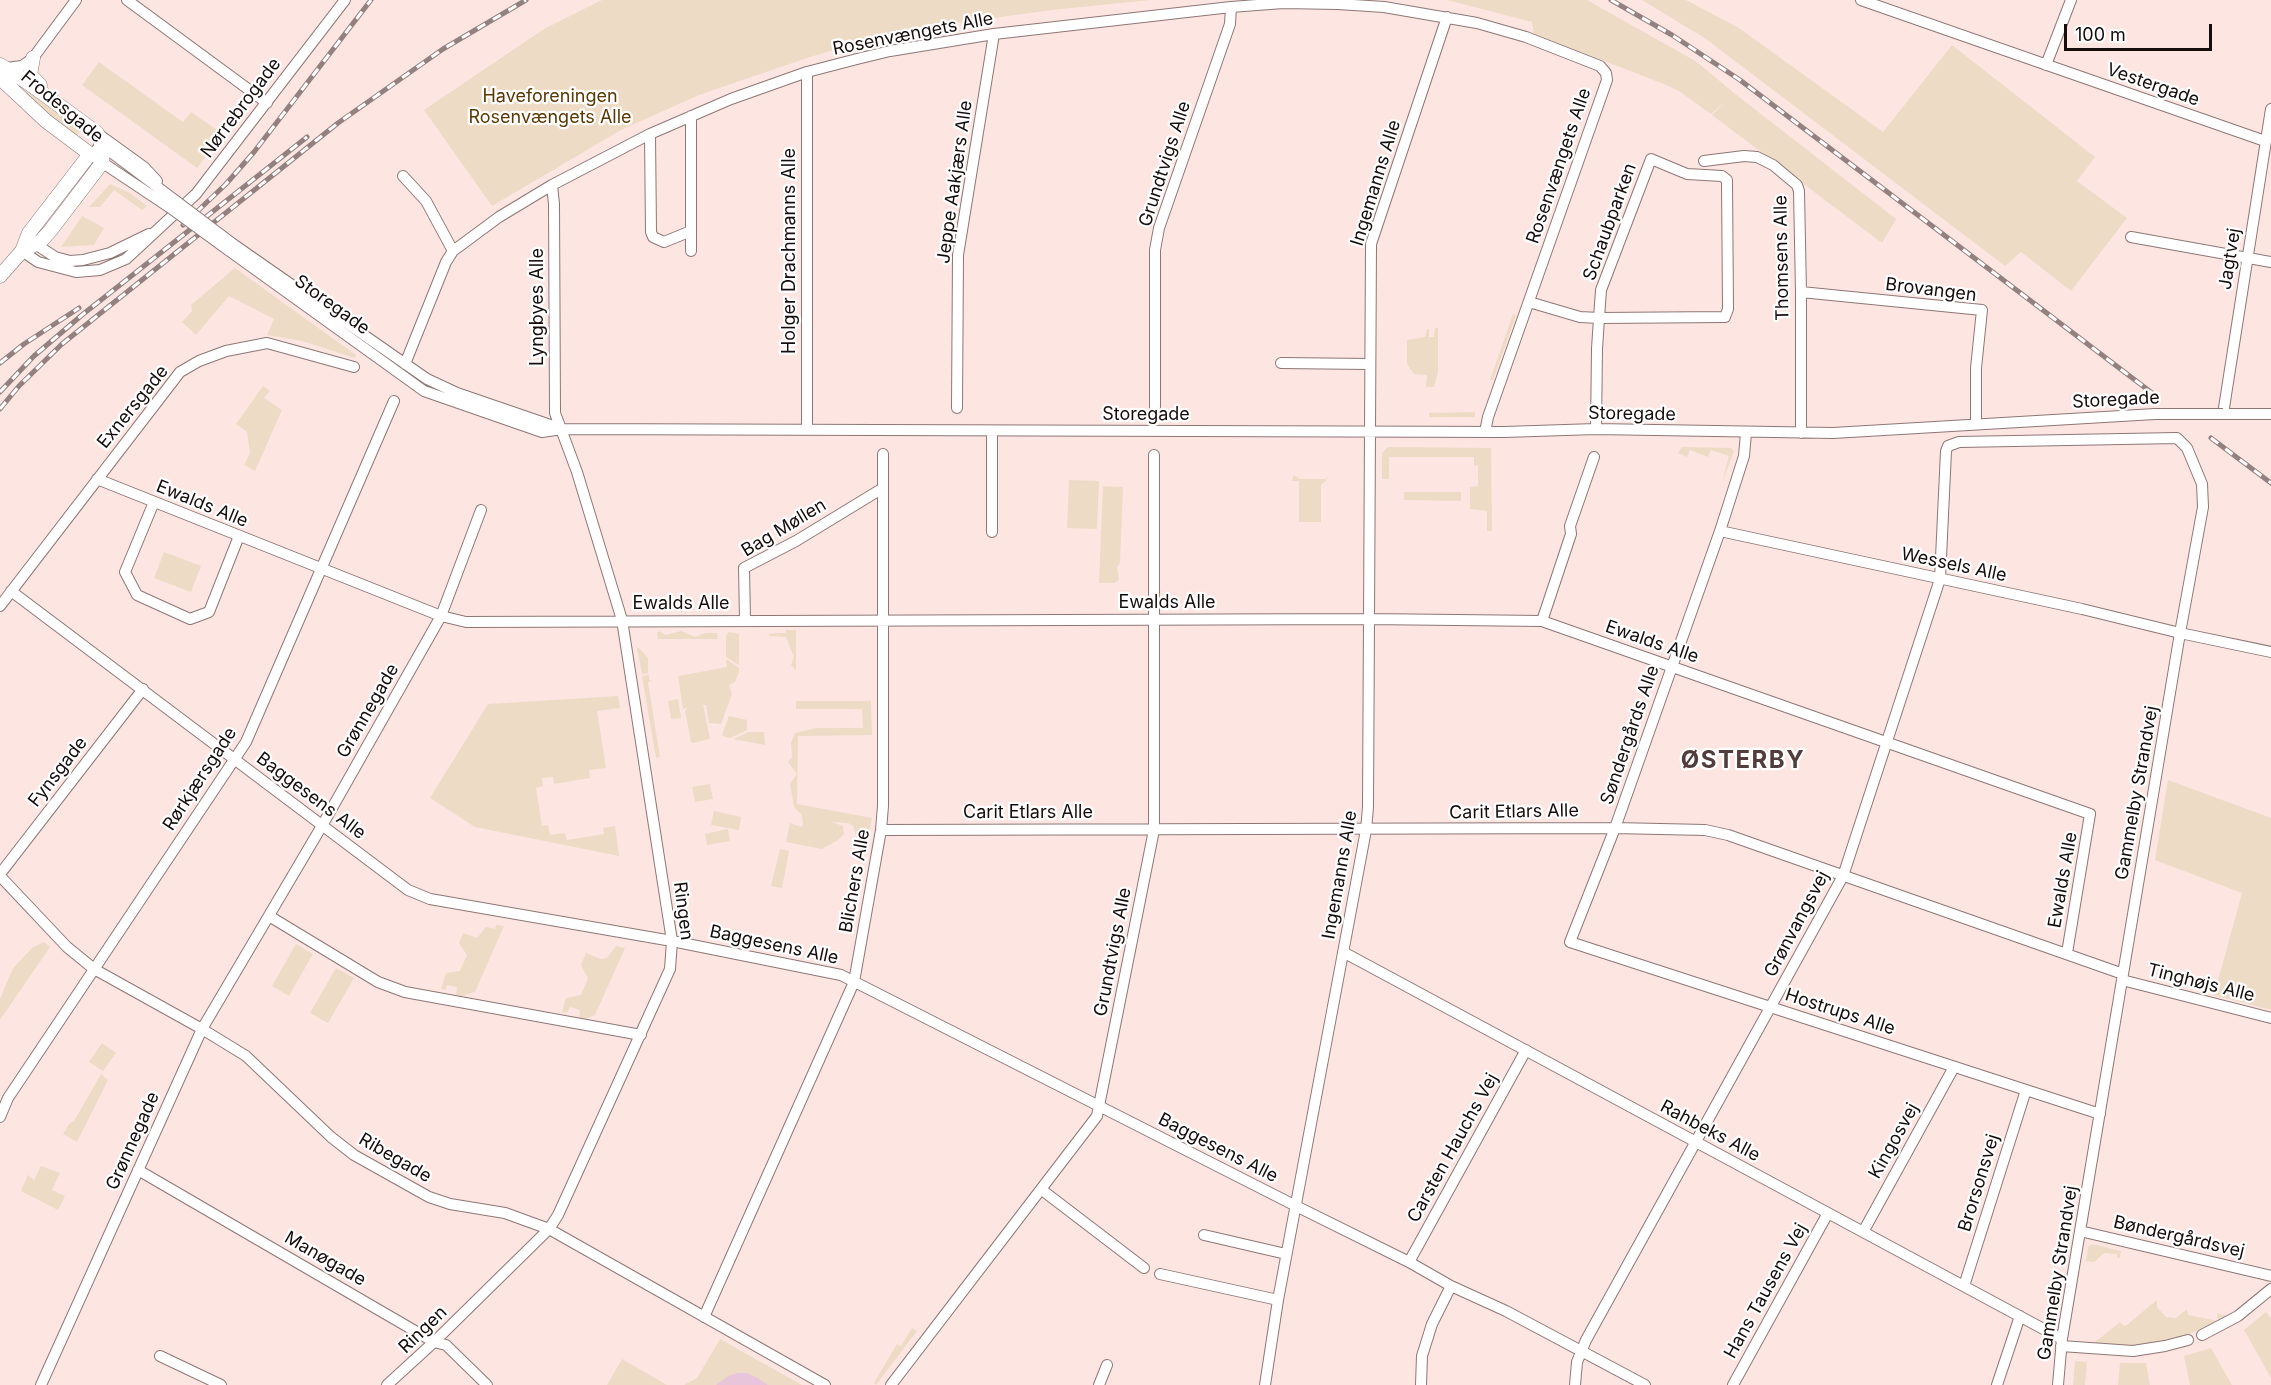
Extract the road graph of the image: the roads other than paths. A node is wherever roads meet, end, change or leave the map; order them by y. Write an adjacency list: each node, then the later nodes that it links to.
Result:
1 (76, 0): 9 (street)
2 (127, 0): 13 (street)
3 (345, 0): 13 (street, Nørrebrogade)
4 (1861, 0): 10 (street, Vestergade)
5 (2071, 0): 10 (street)
6 (1231, 7): 7 (street, Rosenvængets Alle); 8 (street, Rosenvængets Alle); 43 (street, Grundtvigs Alle)
7 (1447, 17): 36 (street, Rosenvængets Alle); 40 (street, Ingemanns Alle)
8 (994, 34): 12 (street, Rosenvængets Alle); 44 (street, Jeppe Aakjærs Alle)
9 (33, 58): 11 (street); 16 (main road)
10 (2046, 65): 18 (street, Vestergade)
11 (2, 70): 16 (main road, Frodesgade); 20 (main road, Frodesgade)
12 (807, 72): 15 (street, Rosenvængets Alle); 50 (street, Holger Drachmanns Alle)
13 (267, 103): 28 (street, Nørrebrogade)
14 (2271, 109): 18 (street, Jagtvej)
15 (691, 116): 17 (street, Rosenvængets Alle); 26 (street)
16 (92, 130): 19 (main road); 25 (street, Storegade)
17 (650, 134): 24 (street, Rosenvængets Alle); 26 (street)
18 (2265, 141): 32 (street, Jagtvej)
19 (103, 148): 20 (street); 22 (main road); 25 (street, Storegade)
20 (90, 154): 22 (street, Frodesgade); 28 (main road)
21 (1704, 161): 35 (street, Thomsens Alle)
22 (102, 163): 25 (street, Storegade); 28 (main road)
23 (403, 176): 30 (street)
24 (552, 185): 30 (street, Rosenvængets Alle); 48 (street, Lyngbyes Alle)
25 (172, 204): 29 (street, Storegade, bridge)
26 (692, 231): 31 (street)
27 (2131, 237): 32 (street)
28 (28, 245): 34 (main road)
29 (230, 247): 39 (street, Storegade); 48 (street, Storegade)
30 (453, 251): 39 (street, Rosenvængets Alle)
31 (692, 251)
32 (2247, 258): 33 (street); 45 (street, Jagtvej)
33 (2271, 262)
34 (0, 276)
35 (1801, 292): 47 (street, Brovangen); 55 (street, Thomsens Alle)
36 (1529, 302): 37 (street, Schaubparken); 53 (street, Rosenvængets Alle)
37 (1599, 318): 37 (street, Schaubparken); 49 (street, Schaubparken)
38 (1281, 363): 40 (street)
39 (405, 364): 48 (street, Storegade)
40 (1369, 364): 52 (street, Ingemanns Alle)
41 (354, 367): 60 (street, Exnersgade)
42 (394, 401): 67 (street, Rørkjærsgade)
43 (1155, 407)
44 (957, 408)
45 (2223, 414): 46 (street, Storegade); 47 (street, Storegade, bridge)
46 (2271, 414)
47 (1976, 424): 55 (street, Storegade)
48 (562, 429): 50 (street, Storegade); 73 (street, Ringen)
49 (1596, 429): 53 (street, Storegade); 54 (street, Storegade)
50 (807, 430): 51 (street, Storegade)
51 (992, 431): 52 (street, Storegade); 65 (street)
52 (1368, 431): 53 (street, Storegade); 72 (street, Ingemanns Alle)
53 (1485, 432)
54 (1746, 433): 55 (street, Storegade); 64 (street, Søndergårds Alle)
55 (1801, 433)
56 (1950, 444): 68 (street, Grønvangsvej); 78 (street, Gammelby Strandvej)
57 (883, 454): 61 (street, Blichers Alle)
58 (1154, 455): 76 (street, Grundtvigs Alle)
59 (1594, 457): 77 (street)
60 (96, 479): 62 (street, Ewalds Alle); 69 (street, Exnersgade)
61 (883, 488): 74 (street, Bag Møllen); 75 (street, Blichers Alle)
62 (154, 502): 66 (street, Ewalds Alle); 66 (street)
63 (481, 510): 71 (street, Grønnegade)
64 (1720, 531): 68 (street, Wessels Alle); 80 (street, Søndergårds Alle)
65 (992, 532)
66 (239, 536): 67 (street, Ewalds Alle)
67 (320, 568): 71 (street, Ewalds Alle); 83 (street, Rørkjærsgade)
68 (1940, 579): 78 (street, Wessels Alle); 82 (street, Grønvangsvej)
69 (11, 591): 70 (street, Exnersgade); 81 (street, Baggesens Alle)
70 (0, 606)
71 (441, 616): 73 (street, Ewalds Alle); 84 (street, Grønnegade)
72 (1368, 619): 76 (street, Ewalds Alle); 77 (street, Ewalds Alle); 88 (street, Ingemanns Alle)
73 (622, 620): 74 (street, Ewalds Alle); 92 (street, Ringen)
74 (745, 620): 75 (street, Ewalds Alle)
75 (884, 620): 76 (street, Ewalds Alle); 86 (street, Blichers Alle)
76 (1153, 620): 87 (street, Grundtvigs Alle)
77 (1542, 621): 80 (street, Ewalds Alle)
78 (2180, 633): 79 (street, Wessels Alle); 97 (street, Gammelby Strandvej)
79 (2271, 652)
80 (1671, 666): 82 (street, Ewalds Alle); 85 (street, Søndergårds Alle)
81 (143, 689): 83 (street, Baggesens Alle); 89 (street, Fynsgade)
82 (1886, 741): 90 (street, Grønvangsvej); 95 (street, Ewalds Alle)
83 (235, 760): 84 (street, Baggesens Alle); 96 (street, Rørkjærsgade)
84 (323, 824): 91 (street, Grønnegade); 92 (street, Baggesens Alle)
85 (1615, 828): 88 (street, Carit Etlars Alle); 90 (street, Carit Etlars Alle); 93 (street, Søndergårds Alle)
86 (881, 830): 87 (street, Carit Etlars Alle); 98 (street, Blichers Alle)
87 (1154, 830): 88 (street, Carit Etlars Alle); 106 (street, Grundtvigs Alle)
88 (1366, 830): 94 (street, Ingemanns Alle)
89 (0, 875): 96 (street, Ribegade)
90 (1843, 876): 95 (street, Carit Etlars Alle); 99 (street, Grønvangsvej)
91 (269, 916): 101 (street, Grønnegade); 102 (street)
92 (672, 941): 98 (street, Baggesens Alle); 102 (street, Ringen)
93 (1569, 942): 99 (street, Hostrups Alle)
94 (1343, 952): 103 (street, Rahbeks Alle); 112 (street, Ingemanns Alle)
95 (2067, 953): 97 (street, Carit Etlars Alle)
96 (94, 969): 101 (street, Ribegade); 108 (street, Rørkjærsgade)
97 (2123, 977): 100 (street, Tinghøjs Alle); 107 (street, Gammelby Strandvej)
98 (854, 982): 106 (street, Baggesens Alle); 128 (street, Blichers Alle)
99 (1771, 1007): 104 (street, Hostrups Alle); 109 (street, Grønvangsvej)
100 (2271, 1018)
101 (202, 1029): 110 (street, Grønnegade); 114 (street, Ribegade)
102 (641, 1035): 114 (street, Ringen)
103 (1526, 1050): 109 (street, Rahbeks Alle); 119 (street, Carsten Hauchs Vej)
104 (1953, 1067): 105 (street, Hostrups Alle); 115 (street, Kingosvej)
105 (2026, 1090): 107 (street, Hostrups Alle); 124 (street, Brorsonsvej)
106 (1099, 1105): 111 (street, Grundtvigs Alle); 112 (street, Baggesens Alle)
107 (2100, 1114): 116 (street, Gammelby Strandvej)
108 (0, 1117)
109 (1696, 1142): 113 (street, Rahbeks Alle); 133 (street, Grønvangsvej)
110 (138, 1170): 131 (street, Manøgade); 136 (street, Grønnegade)
111 (1042, 1190): 120 (street); 141 (street, Grundtvigs Alle)
112 (1296, 1206): 118 (street, Ingemanns Alle); 119 (street, Baggesens Alle)
113 (1828, 1213): 115 (street, Rahbeks Alle); 147 (street, Hans Tausens Vej)
114 (549, 1229): 128 (street, Ribegade); 131 (street, Ringen)
115 (1863, 1232): 124 (street, Rahbeks Alle)
116 (2080, 1232): 122 (street, Bøndergårdsvej); 132 (street, Gammelby Strandvej)
117 (1204, 1235): 118 (street)
118 (1286, 1254): 126 (street, Ingemanns Alle)
119 (1409, 1262): 123 (street, Baggesens Alle)
120 (1144, 1268)
121 (1160, 1274): 126 (street)
122 (2271, 1275)
123 (1451, 1286): 133 (street, Baggesens Alle); 144 (street)
124 (1964, 1286): 127 (street, Rahbeks Alle)
125 (2271, 1289): 129 (street)
126 (1278, 1300): 143 (street, Ingemanns Alle)
127 (2020, 1316): 132 (street, Rahbeks Alle); 148 (street)
128 (704, 1317): 140 (street, Ribegade)
129 (2202, 1335)
130 (2188, 1340): 132 (street)
131 (434, 1342): 138 (street, Ringen); 139 (street, Manøgade)
132 (2062, 1342): 149 (street, Gammelby Strandvej)
133 (1581, 1351): 145 (street, Grønvangsvej); 146 (street, Baggesens Alle)
134 (160, 1356): 137 (street)
135 (1107, 1365): 142 (street)
136 (41, 1385)
137 (220, 1385)
138 (387, 1385)
139 (487, 1385)
140 (825, 1385)
141 (891, 1385)
142 (1099, 1385)
143 (1265, 1385)
144 (1421, 1385)
145 (1575, 1385)
146 (1645, 1385)
147 (1733, 1385)
148 (1998, 1385)
149 (2058, 1385)

